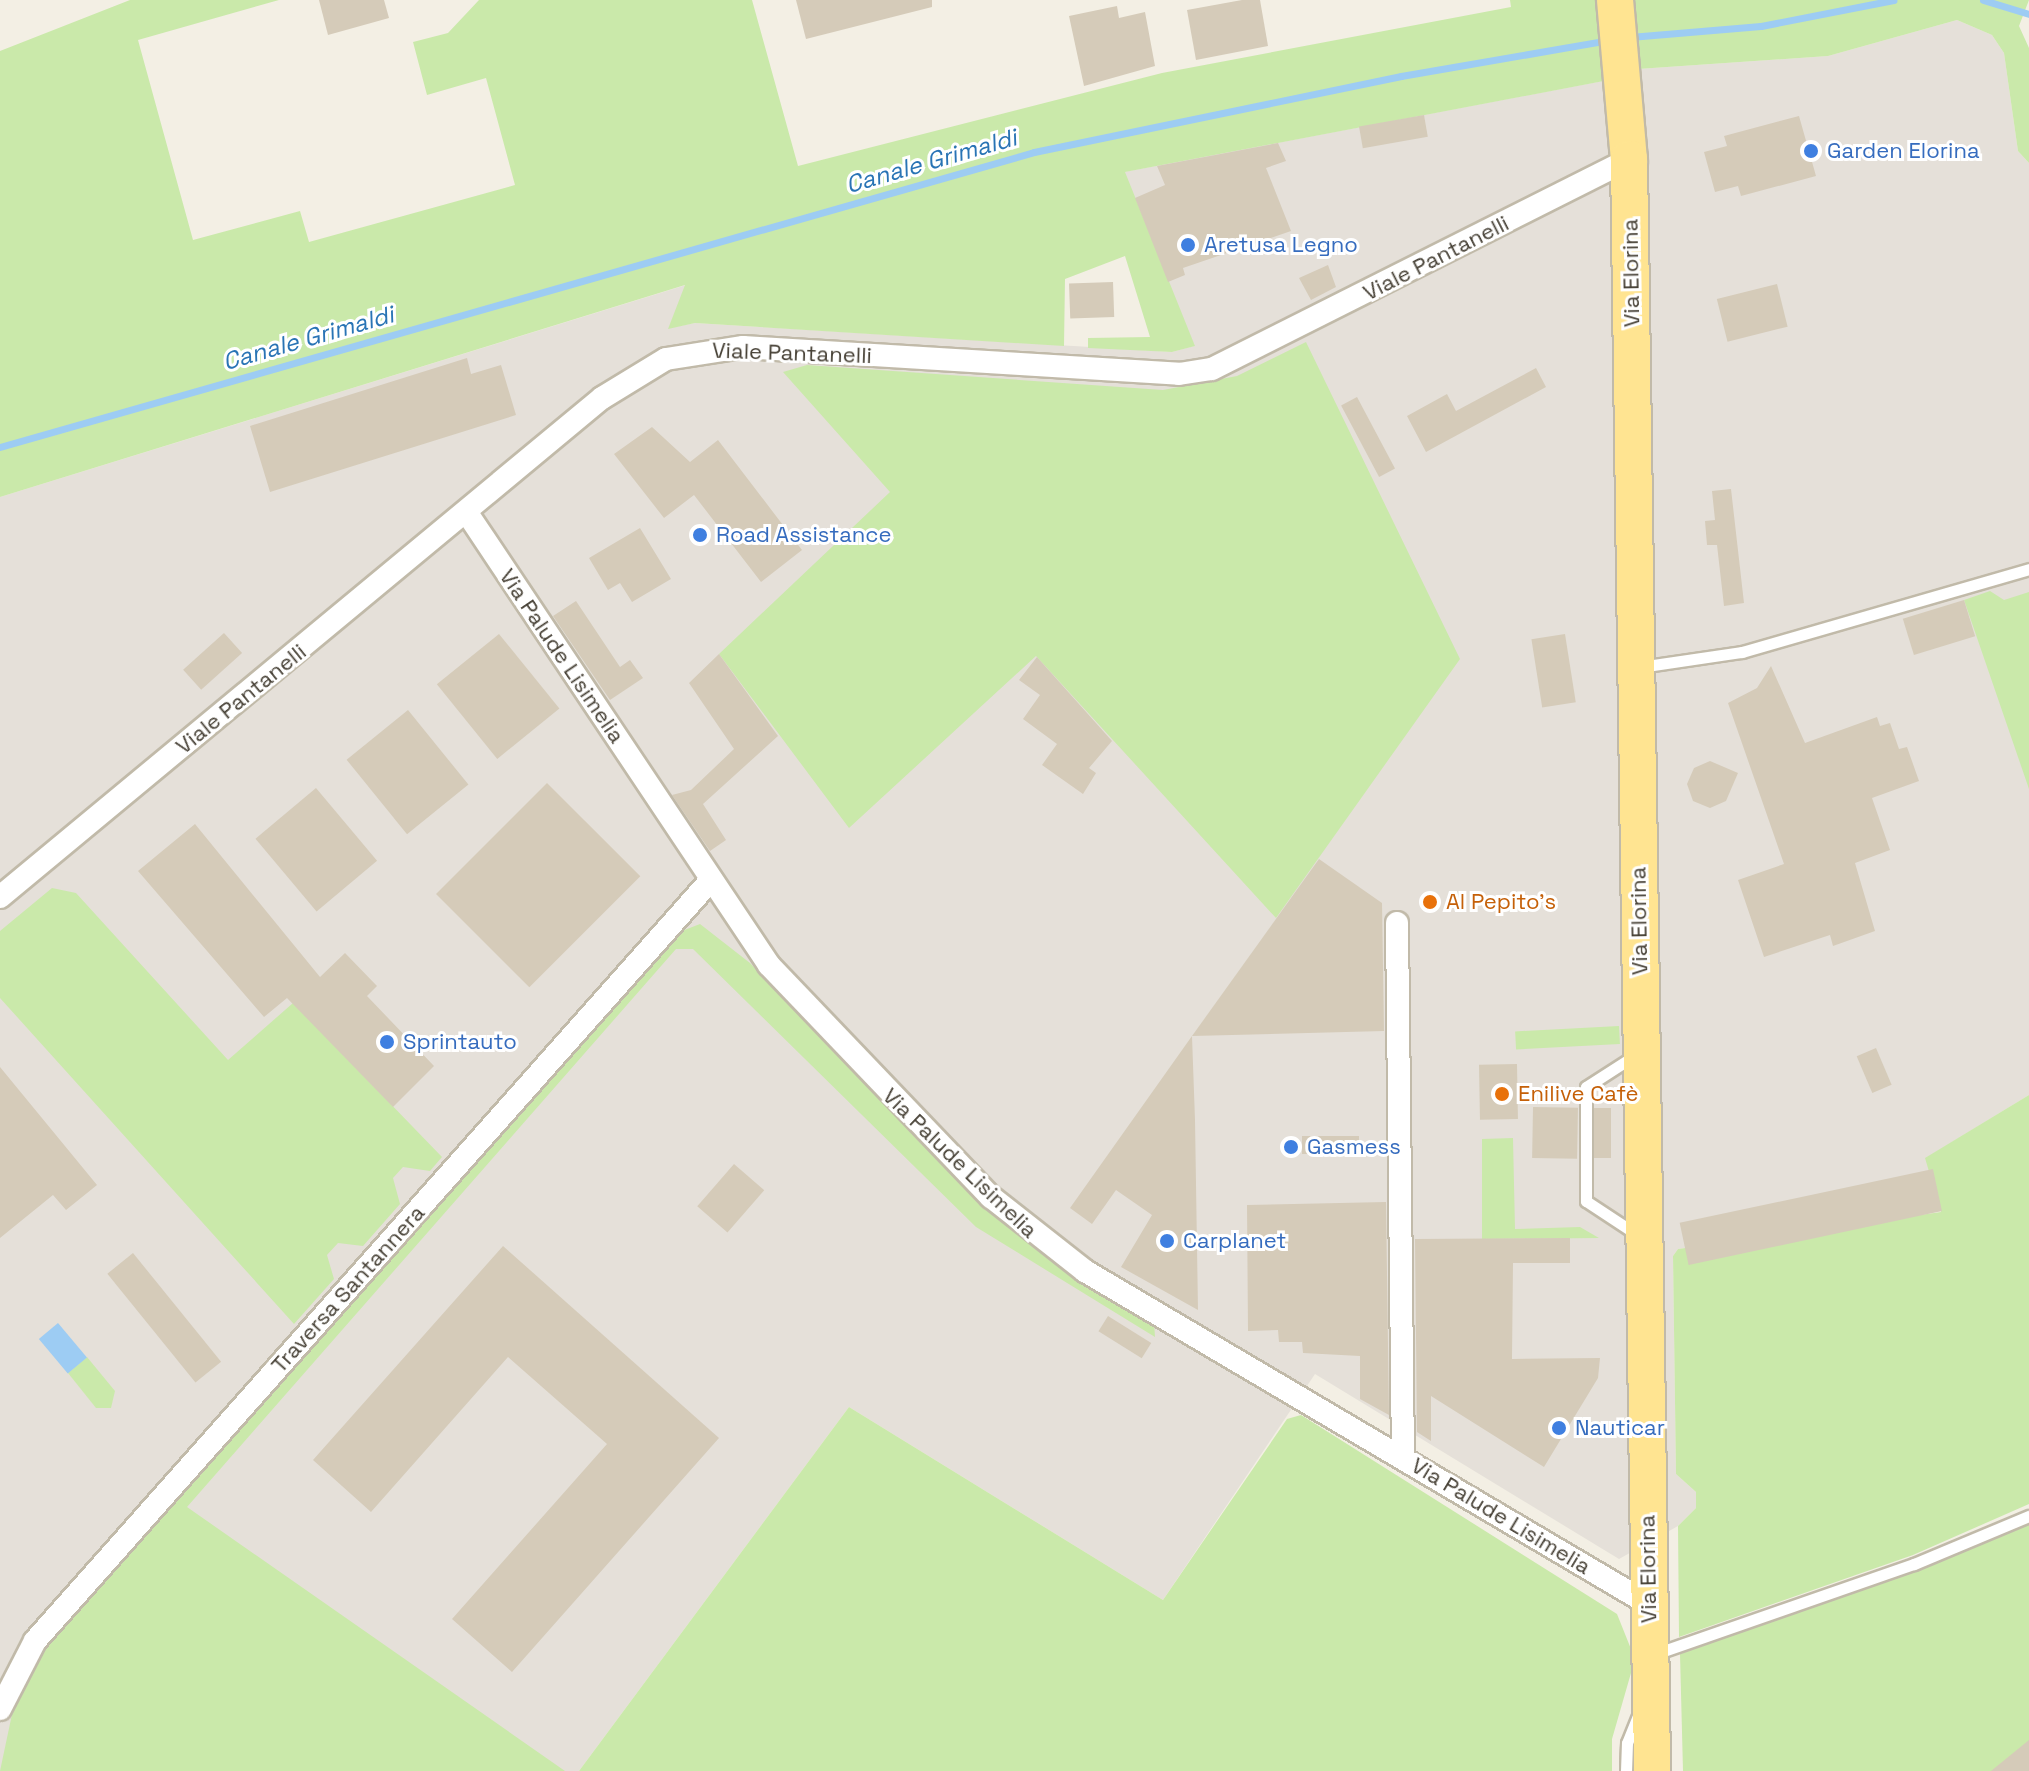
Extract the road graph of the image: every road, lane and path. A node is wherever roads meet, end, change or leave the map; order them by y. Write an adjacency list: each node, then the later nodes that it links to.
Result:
1 (1615, 2): 2 (main road, Via Elorina)
2 (1629, 159): 3 (street, Viale Pantanelli); 5 (main road, Via Elorina)
3 (467, 513): 6 (street, Via Palude Lisimelia); 7 (street, Viale Pantanelli)
4 (2029, 569): 5 (lane)
5 (1636, 667): 9 (main road, Via Elorina)
6 (711, 880): 11 (street, Via Palude Lisimelia); 15 (street, Traversa Santannera)
7 (0, 897)
8 (1397, 923): 11 (street)
9 (1641, 1051): 10 (main road, Via Elorina); 10 (lane)
10 (1643, 1239): 13 (main road, Via Elorina)
11 (1403, 1458): 13 (street, Via Palude Lisimelia)
12 (2029, 1516): 14 (lane)
13 (1647, 1603): 14 (main road, Via Elorina)
14 (1651, 1671): 16 (main road, Via Elorina)
15 (0, 1709)
16 (1649, 1768)

